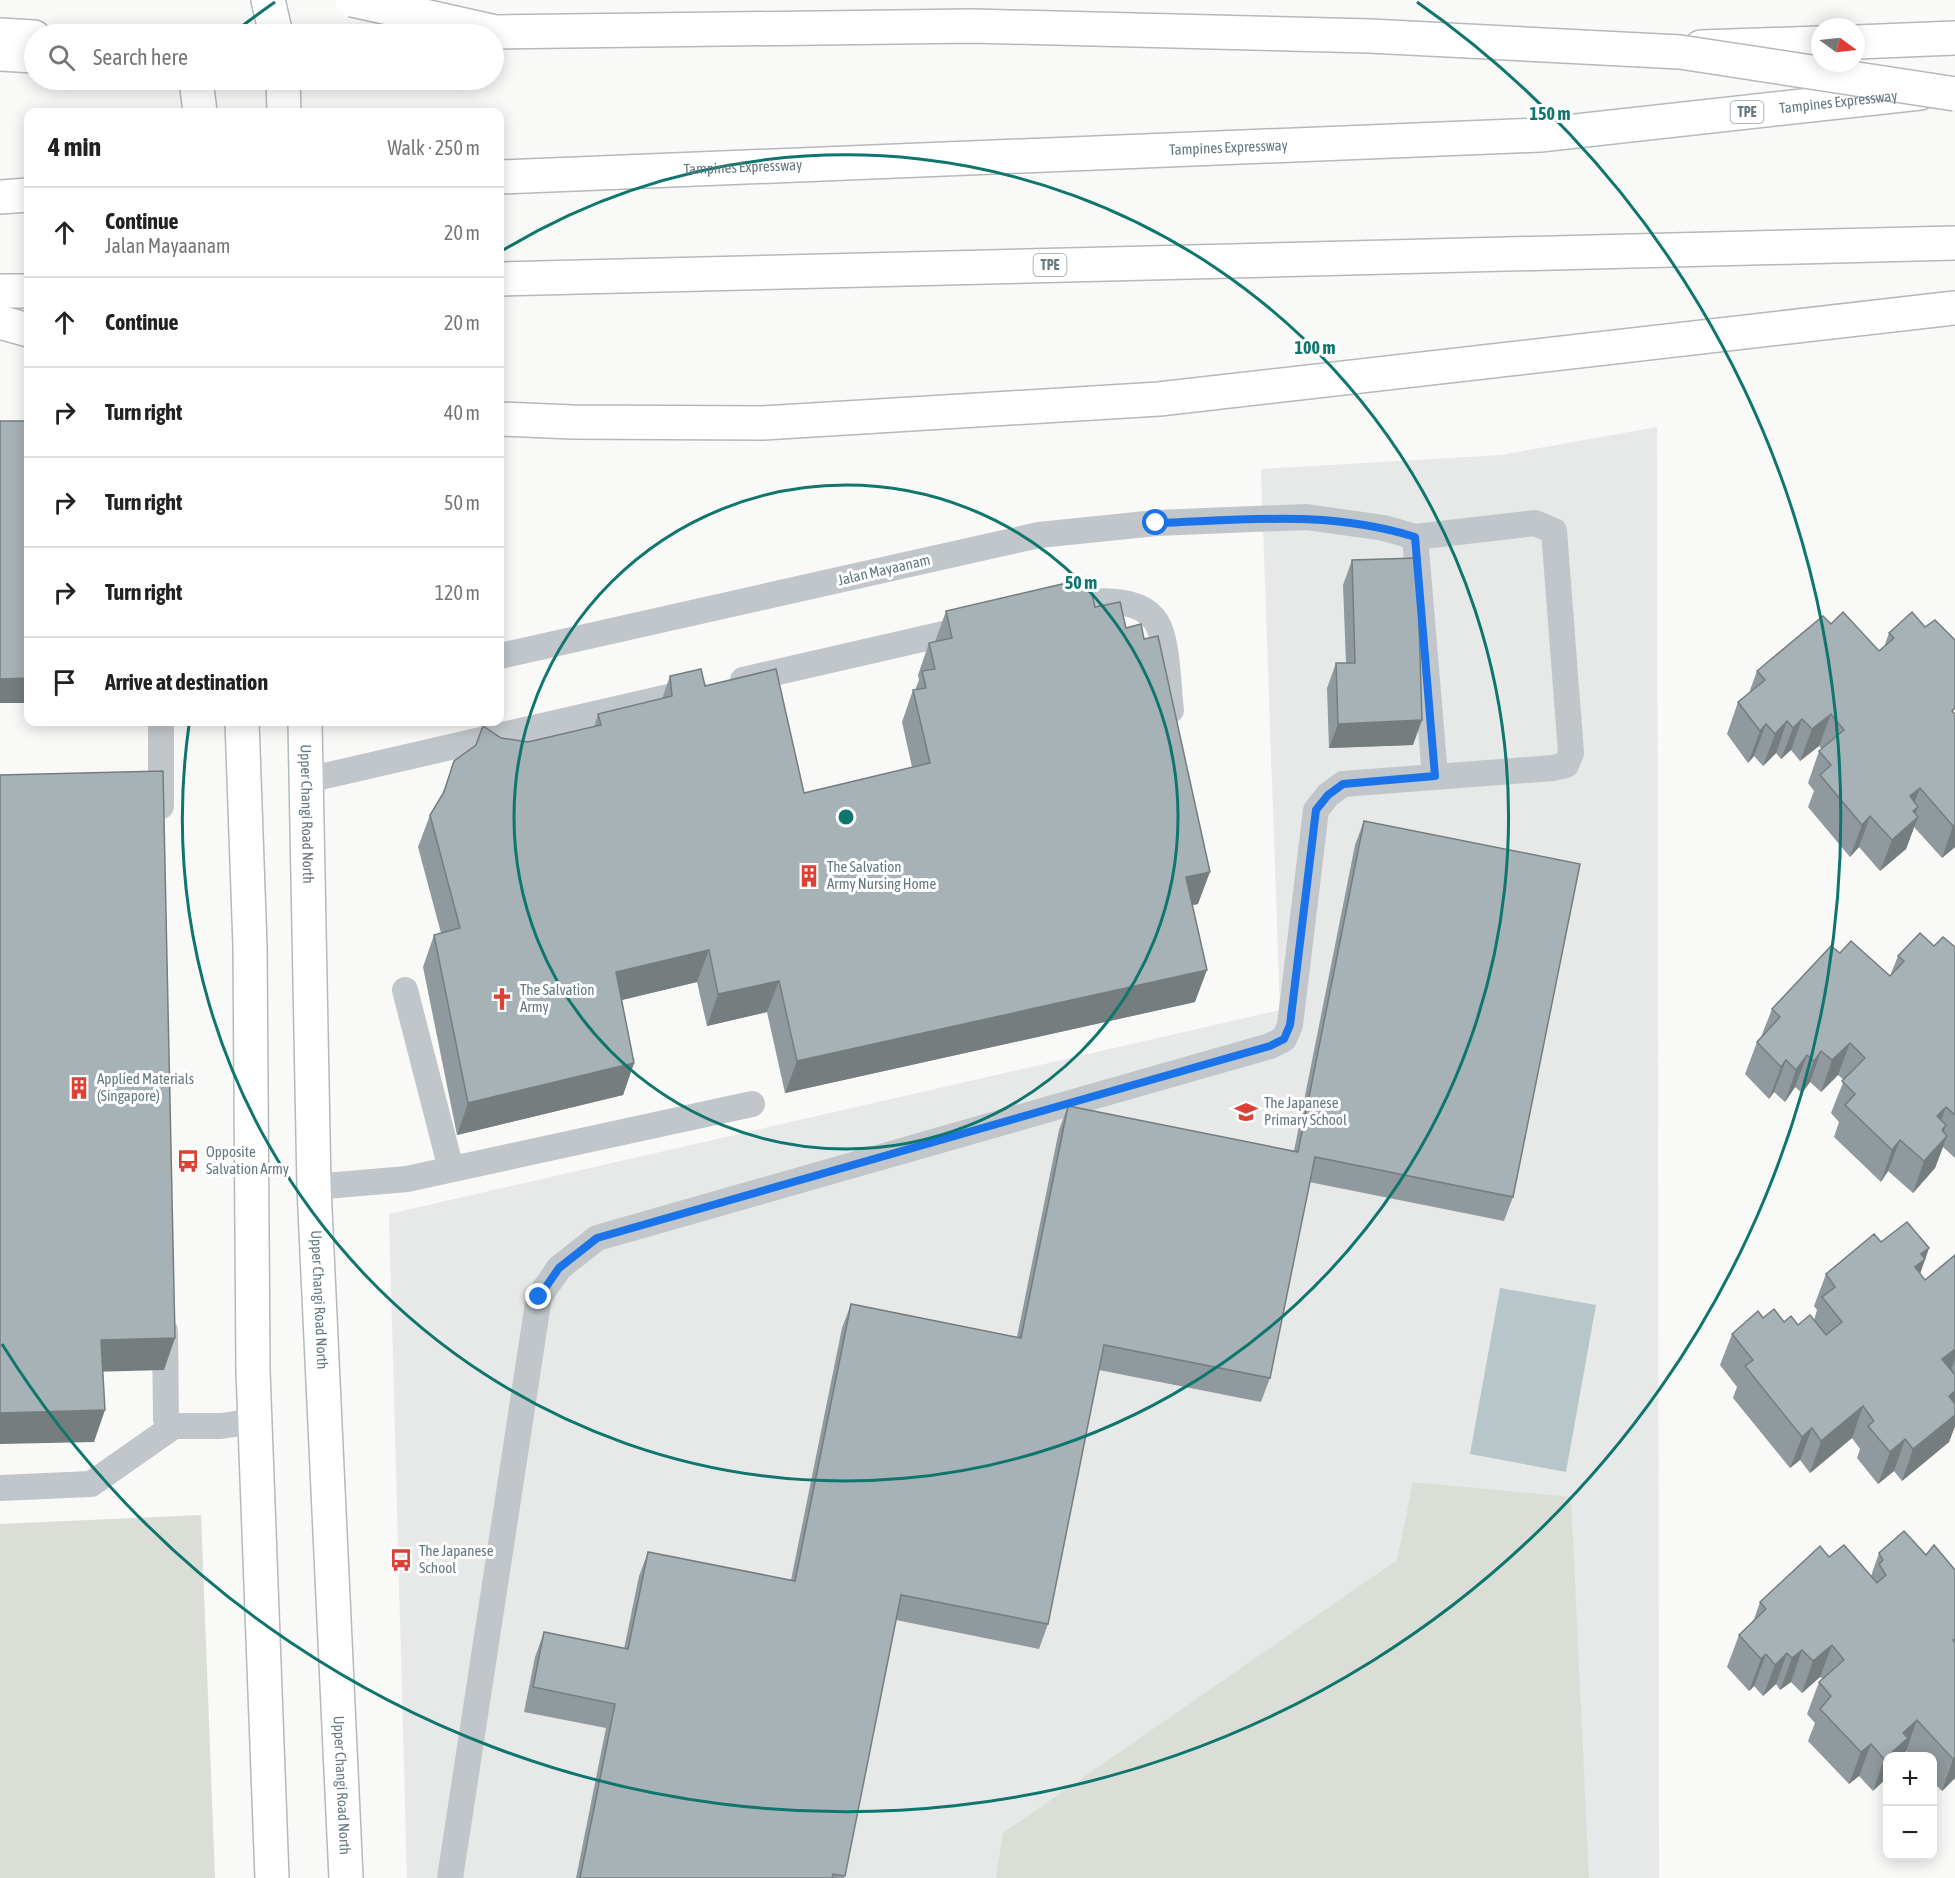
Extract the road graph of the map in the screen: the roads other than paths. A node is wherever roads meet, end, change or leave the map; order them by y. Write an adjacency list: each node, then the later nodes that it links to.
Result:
1 (268, 0): 4 (main road)
2 (352, 0): 5 (main road, bridge)
3 (409, 0): 6 (main road)
4 (274, 24)
5 (443, 24)
6 (460, 24)
7 (0, 35): 10 (main road)
8 (504, 35): 13 (main road)
9 (504, 35): 19 (main road, bridge)
10 (24, 36)
11 (1955, 38): 12 (main road)
12 (1865, 42)
13 (1811, 43)
14 (0, 54): 15 (main road)
15 (24, 55)
16 (197, 90): 20 (main road)
17 (283, 90): 21 (main road)
18 (1955, 90): 22 (main road, Tampines Expressway / TPE)
19 (1955, 94)
20 (200, 108)
21 (284, 108)
22 (504, 177)
23 (24, 195): 24 (main road)
24 (0, 197)
25 (1955, 243): 26 (main road, TPE)
26 (504, 279)
27 (0, 291): 28 (main road)
28 (24, 291)
29 (1955, 308): 32 (main road)
30 (0, 322): 31 (main road)
31 (24, 329)
32 (504, 420)
33 (1415, 537): 36 (lane, Jalan Mayaanam); 41 (lane); 41 (lane)
34 (1038, 612): 37 (lane)
35 (993, 622): 42 (lane)
36 (504, 655)
37 (1172, 721)
38 (161, 726): 43 (lane)
39 (242, 726): 49 (main road)
40 (305, 726): 42 (main road, Upper Changi Road North)
41 (1435, 776): 54 (lane)
42 (307, 780): 47 (main road, Upper Changi Road North)
43 (162, 829)
44 (405, 990): 46 (lane)
45 (752, 1104): 46 (lane)
46 (451, 1169): 47 (lane)
47 (315, 1187): 53 (main road, Upper Changi Road North)
48 (165, 1311): 50 (lane)
49 (255, 1420): 50 (lane); 52 (main road)
50 (174, 1426): 51 (lane)
51 (0, 1488)
52 (272, 1878)
53 (346, 1878)
54 (450, 1878)

